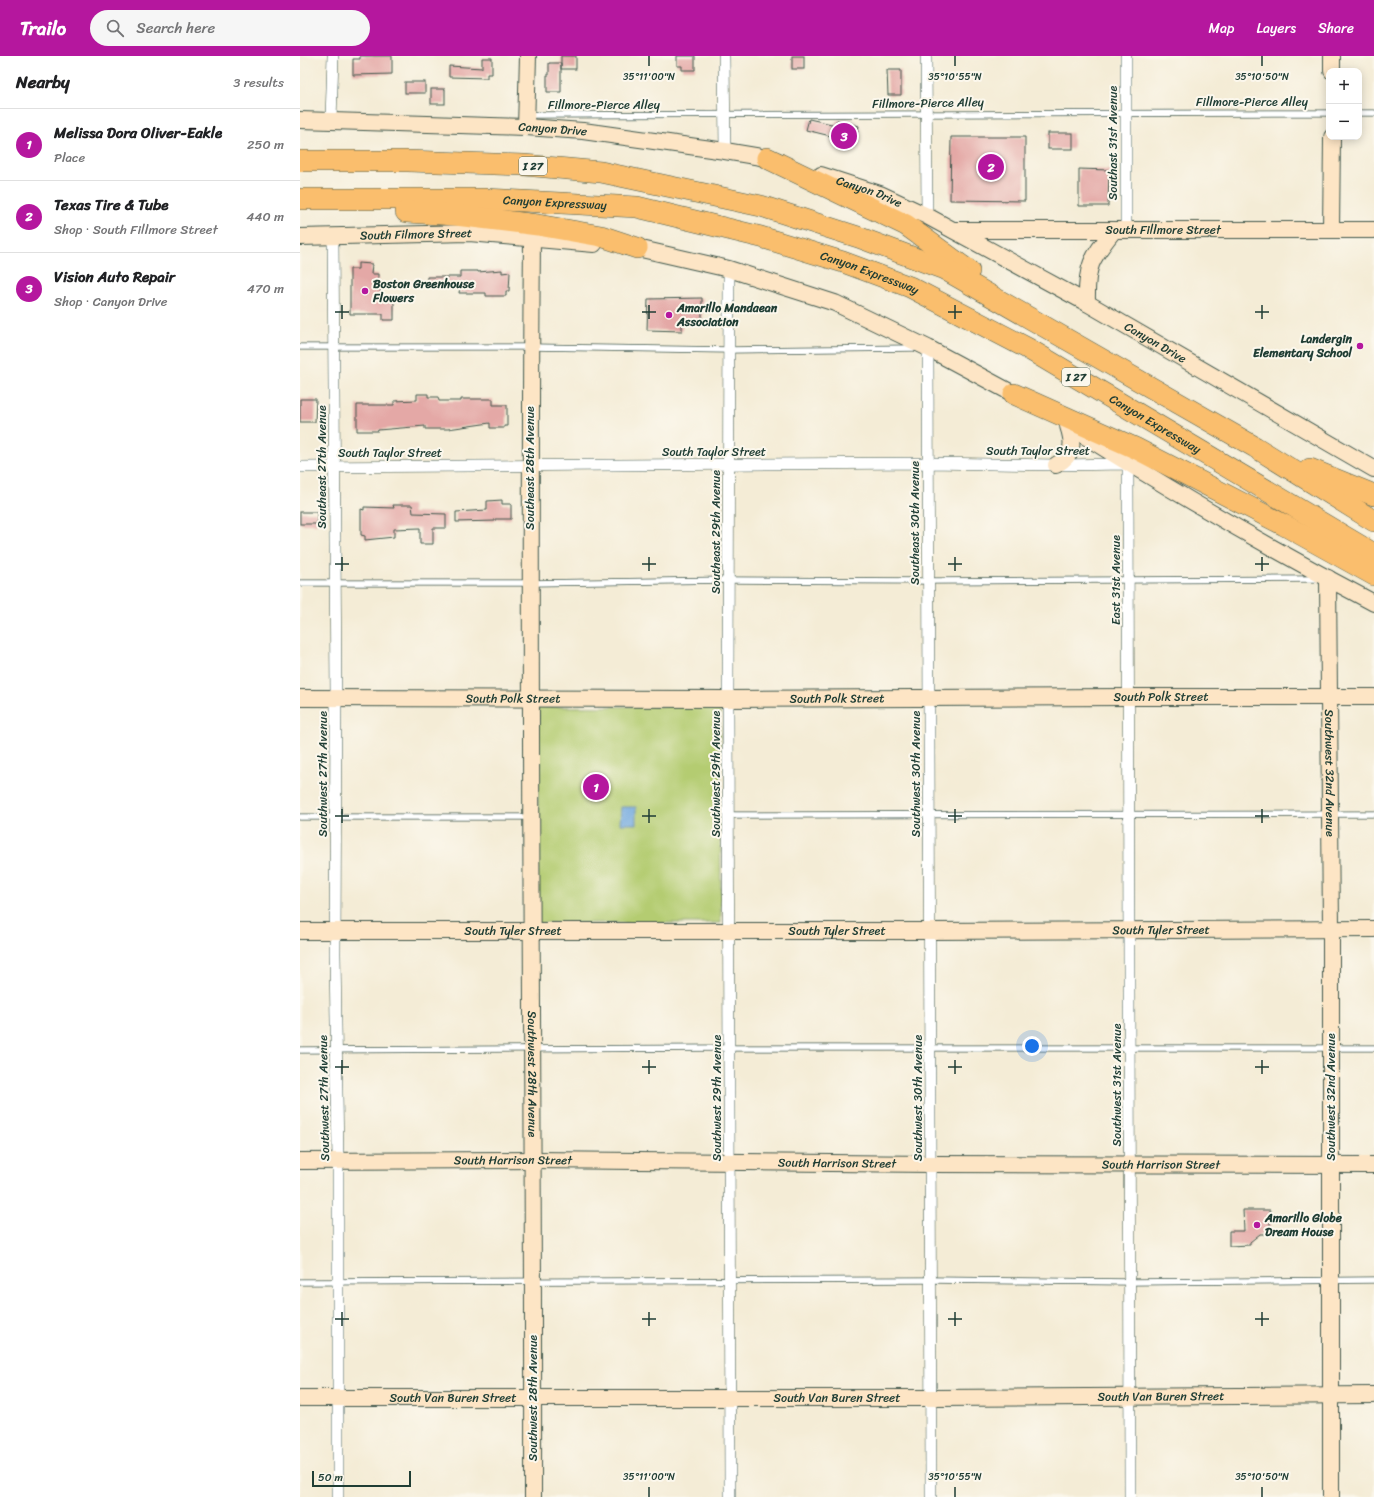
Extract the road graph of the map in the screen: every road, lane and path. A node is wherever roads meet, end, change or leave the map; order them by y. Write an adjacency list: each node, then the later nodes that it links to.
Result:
1 (333, 56): 15 (street)
2 (528, 56): 16 (main road)
3 (724, 56): 13 (street)
4 (926, 56): 12 (street)
5 (1126, 56): 8 (street, Southast 31st Avenue)
6 (1332, 56): 7 (main road)
7 (1332, 68)
8 (1126, 112): 9 (lane, Fillmore-Pierce Alley); 12 (lane, Fillmore-Pierce Alley); 25 (street, Southast 31st Avenue)
9 (1326, 113)
10 (1362, 113): 11 (lane)
11 (1374, 113)
12 (926, 114): 13 (lane, Fillmore-Pierce Alley); 23 (street)
13 (725, 116): 16 (lane, Fillmore-Pierce Alley); 18 (street)
14 (300, 120): 15 (main road, Canyon Drive)
15 (331, 120): 16 (main road, Canyon Drive)
16 (527, 121): 18 (main road, Canyon Drive)
17 (1332, 140): 26 (main road)
18 (725, 151): 19 (main road, Canyon Drive)
19 (768, 158): 23 (main road, Canyon Drive); 34 (highway)
20 (300, 161): 34 (highway, I 27)
21 (359, 198): 22 (highway, Canyon Expressway / I 27); 31 (highway); 53 (highway, Canyon Expressway / I 27)
22 (300, 199)
23 (927, 216): 24 (main road, Canyon Drive)
24 (952, 230): 25 (main road, South Fillmore Street); 33 (main road, Canyon Drive)
25 (1120, 230): 26 (main road, South Fillmore Street); 33 (main road)
26 (1331, 230): 27 (main road, South Fillmore Street)
27 (1374, 230)
28 (300, 237): 29 (main road, South Filmore Street)
29 (333, 237): 30 (main road, South Filmore Street); 36 (street, Southeast 27th Avenue)
30 (532, 238): 31 (main road); 37 (main road, Southeast 28th Avenue)
31 (637, 248): 32 (main road)
32 (729, 269): 38 (main road); 39 (street, Southeast 29th Avenue)
33 (1087, 303): 50 (main road, Canyon Drive)
34 (1037, 322): 42 (highway, I 27)
35 (300, 347): 36 (lane)
36 (334, 347): 37 (lane); 49 (street, Southeast 27th Avenue)
37 (531, 347): 39 (lane); 47 (main road, Southeast 28th Avenue)
38 (928, 348): 39 (lane); 40 (main road); 43 (street, Southeast 30th Avenue)
39 (729, 350): 46 (street, Southeast 29th Avenue)
40 (1014, 394): 41 (main road); 54 (highway)
41 (1068, 426): 44 (main road); 45 (main road)
42 (1255, 447): 51 (highway); 52 (highway, I 27)
43 (929, 463): 44 (street, South Taylor Street); 46 (street, South Taylor Street); 58 (street, Southeast 30th Avenue)
44 (1056, 464): 45 (street, South Taylor Street)
45 (1128, 464): 55 (main road); 57 (street, East 31st Avenue)
46 (729, 465): 47 (street, South Taylor Street); 56 (street, Southeast 29th Avenue)
47 (530, 466): 49 (street, South Taylor Street); 61 (main road, Southeast 28th Avenue)
48 (300, 467): 49 (street, South Taylor Street)
49 (334, 467): 60 (street, Southeast 27th Avenue)
50 (1374, 469)
51 (1374, 495)
52 (1374, 520)
53 (1374, 554)
54 (1374, 575)
55 (1328, 578): 57 (lane); 62 (main road); 68 (main road, Southwest 32nd Avenue)
56 (728, 580): 58 (lane); 61 (lane); 70 (street, Southeast 29th Avenue)
57 (1129, 580): 58 (lane); 63 (street, East 31st Avenue)
58 (928, 581): 67 (street, Southeast 30th Avenue)
59 (300, 583): 60 (lane)
60 (335, 583): 61 (lane); 66 (street, Southeast 27th Avenue)
61 (531, 583): 69 (main road, Southeast 28th Avenue)
62 (1374, 603)
63 (1130, 697): 67 (main road, South Polk Street); 68 (main road, South Polk Street); 71 (street, Southwest 31st Avenue)
64 (1374, 697): 68 (main road, South Polk Street)
65 (300, 698): 66 (main road, South Polk Street)
66 (336, 698): 69 (main road, South Polk Street); 77 (street, Southwest 27th Avenue)
67 (929, 698): 70 (main road, South Polk Street); 74 (street, Southwest 30th Avenue)
68 (1328, 698): 75 (main road, Southwest 32nd Avenue)
69 (532, 699): 70 (main road, South Polk Street); 78 (main road, Southwest 28th Avenue)
70 (728, 699): 73 (street, Southwest 29th Avenue)
71 (1129, 814): 74 (lane); 75 (lane); 82 (street, Southwest 31st Avenue)
72 (1374, 814): 75 (lane)
73 (729, 815): 74 (lane); 85 (street, Southwest 29th Avenue)
74 (929, 815): 86 (street, Southwest 30th Avenue)
75 (1330, 815): 79 (main road, Southwest 32nd Avenue)
76 (300, 816): 77 (lane)
77 (336, 817): 78 (lane); 81 (street, Southwest 27th Avenue)
78 (532, 817): 84 (main road, Southwest 28th Avenue)
79 (1331, 929): 80 (main road, South Tyler Street); 82 (main road, South Tyler Street); 89 (main road, Southwest 32nd Avenue)
80 (1374, 929)
81 (336, 930): 83 (main road, South Tyler Street); 84 (main road, South Tyler Street); 93 (street, Southwest 27th Avenue)
82 (1129, 930): 86 (main road, South Tyler Street); 87 (street, Southwest 31st Avenue)
83 (300, 931)
84 (532, 931): 85 (main road, South Tyler Street); 94 (main road, Southwest 28th Avenue)
85 (730, 931): 86 (main road, South Tyler Street); 88 (street, Southwest 29th Avenue)
86 (930, 931): 91 (street, Southwest 30th Avenue)
87 (1129, 1047): 89 (lane); 91 (lane); 100 (street, Southwest 31st Avenue)
88 (730, 1048): 91 (lane); 94 (lane); 98 (street, Southwest 29th Avenue)
89 (1331, 1048): 90 (lane); 101 (main road, Southwest 32nd Avenue)
90 (1374, 1048)
91 (930, 1049): 99 (street, Southwest 30th Avenue)
92 (300, 1050): 93 (lane)
93 (336, 1050): 94 (lane); 97 (street, Southwest 27th Avenue)
94 (533, 1050): 95 (main road, Southwest 28th Avenue)
95 (533, 1160): 97 (main road, South Harrison Street); 98 (main road, South Harrison Street); 105 (main road, Southwest 28th Avenue)
96 (300, 1161): 97 (main road, South Harrison Street)
97 (338, 1161): 110 (street, Southwest 27th Avenue)
98 (730, 1162): 99 (main road, South Harrison Street); 106 (street, Southwest 29th Avenue)
99 (931, 1164): 100 (main road, South Harrison Street); 103 (street, Southwest 30th Avenue)
100 (1130, 1165): 101 (main road, South Harrison Street); 109 (street, Southwest 31st Avenue)
101 (1330, 1165): 102 (main road, South Harrison Street); 107 (main road, Southwest 32nd Avenue)
102 (1374, 1165)
103 (931, 1280): 106 (lane); 109 (lane); 118 (street, Southwest 30th Avenue)
104 (1374, 1280): 107 (lane)
105 (533, 1281): 106 (lane); 110 (lane); 116 (main road, Southwest 28th Avenue)
106 (730, 1281): 117 (street, Southwest 29th Avenue)
107 (1330, 1281): 109 (lane); 111 (main road, Southwest 32nd Avenue)
108 (300, 1282): 110 (lane)
109 (1130, 1282): 113 (street, Southwest 31st Avenue)
110 (337, 1283): 115 (street, Southwest 27th Avenue)
111 (1330, 1395): 112 (main road, South Van Buren Street); 113 (main road, South Van Buren Street); 124 (main road, Southwest 32nd Avenue)
112 (1374, 1395)
113 (1131, 1397): 118 (main road, South Van Buren Street); 123 (street, Southwest 31st Avenue)
114 (300, 1398): 115 (main road, South Van Buren Street)
115 (337, 1398): 116 (main road, South Van Buren Street); 119 (street, Southwest 27th Avenue)
116 (533, 1398): 117 (main road, South Van Buren Street); 120 (main road, Southwest 28th Avenue)
117 (729, 1398): 118 (main road, South Van Buren Street); 121 (street, Southwest 29th Avenue)
118 (932, 1398): 122 (street, Southwest 30th Avenue)
119 (338, 1497)
120 (532, 1497)
121 (730, 1497)
122 (932, 1497)
123 (1130, 1497)
124 (1331, 1497)

